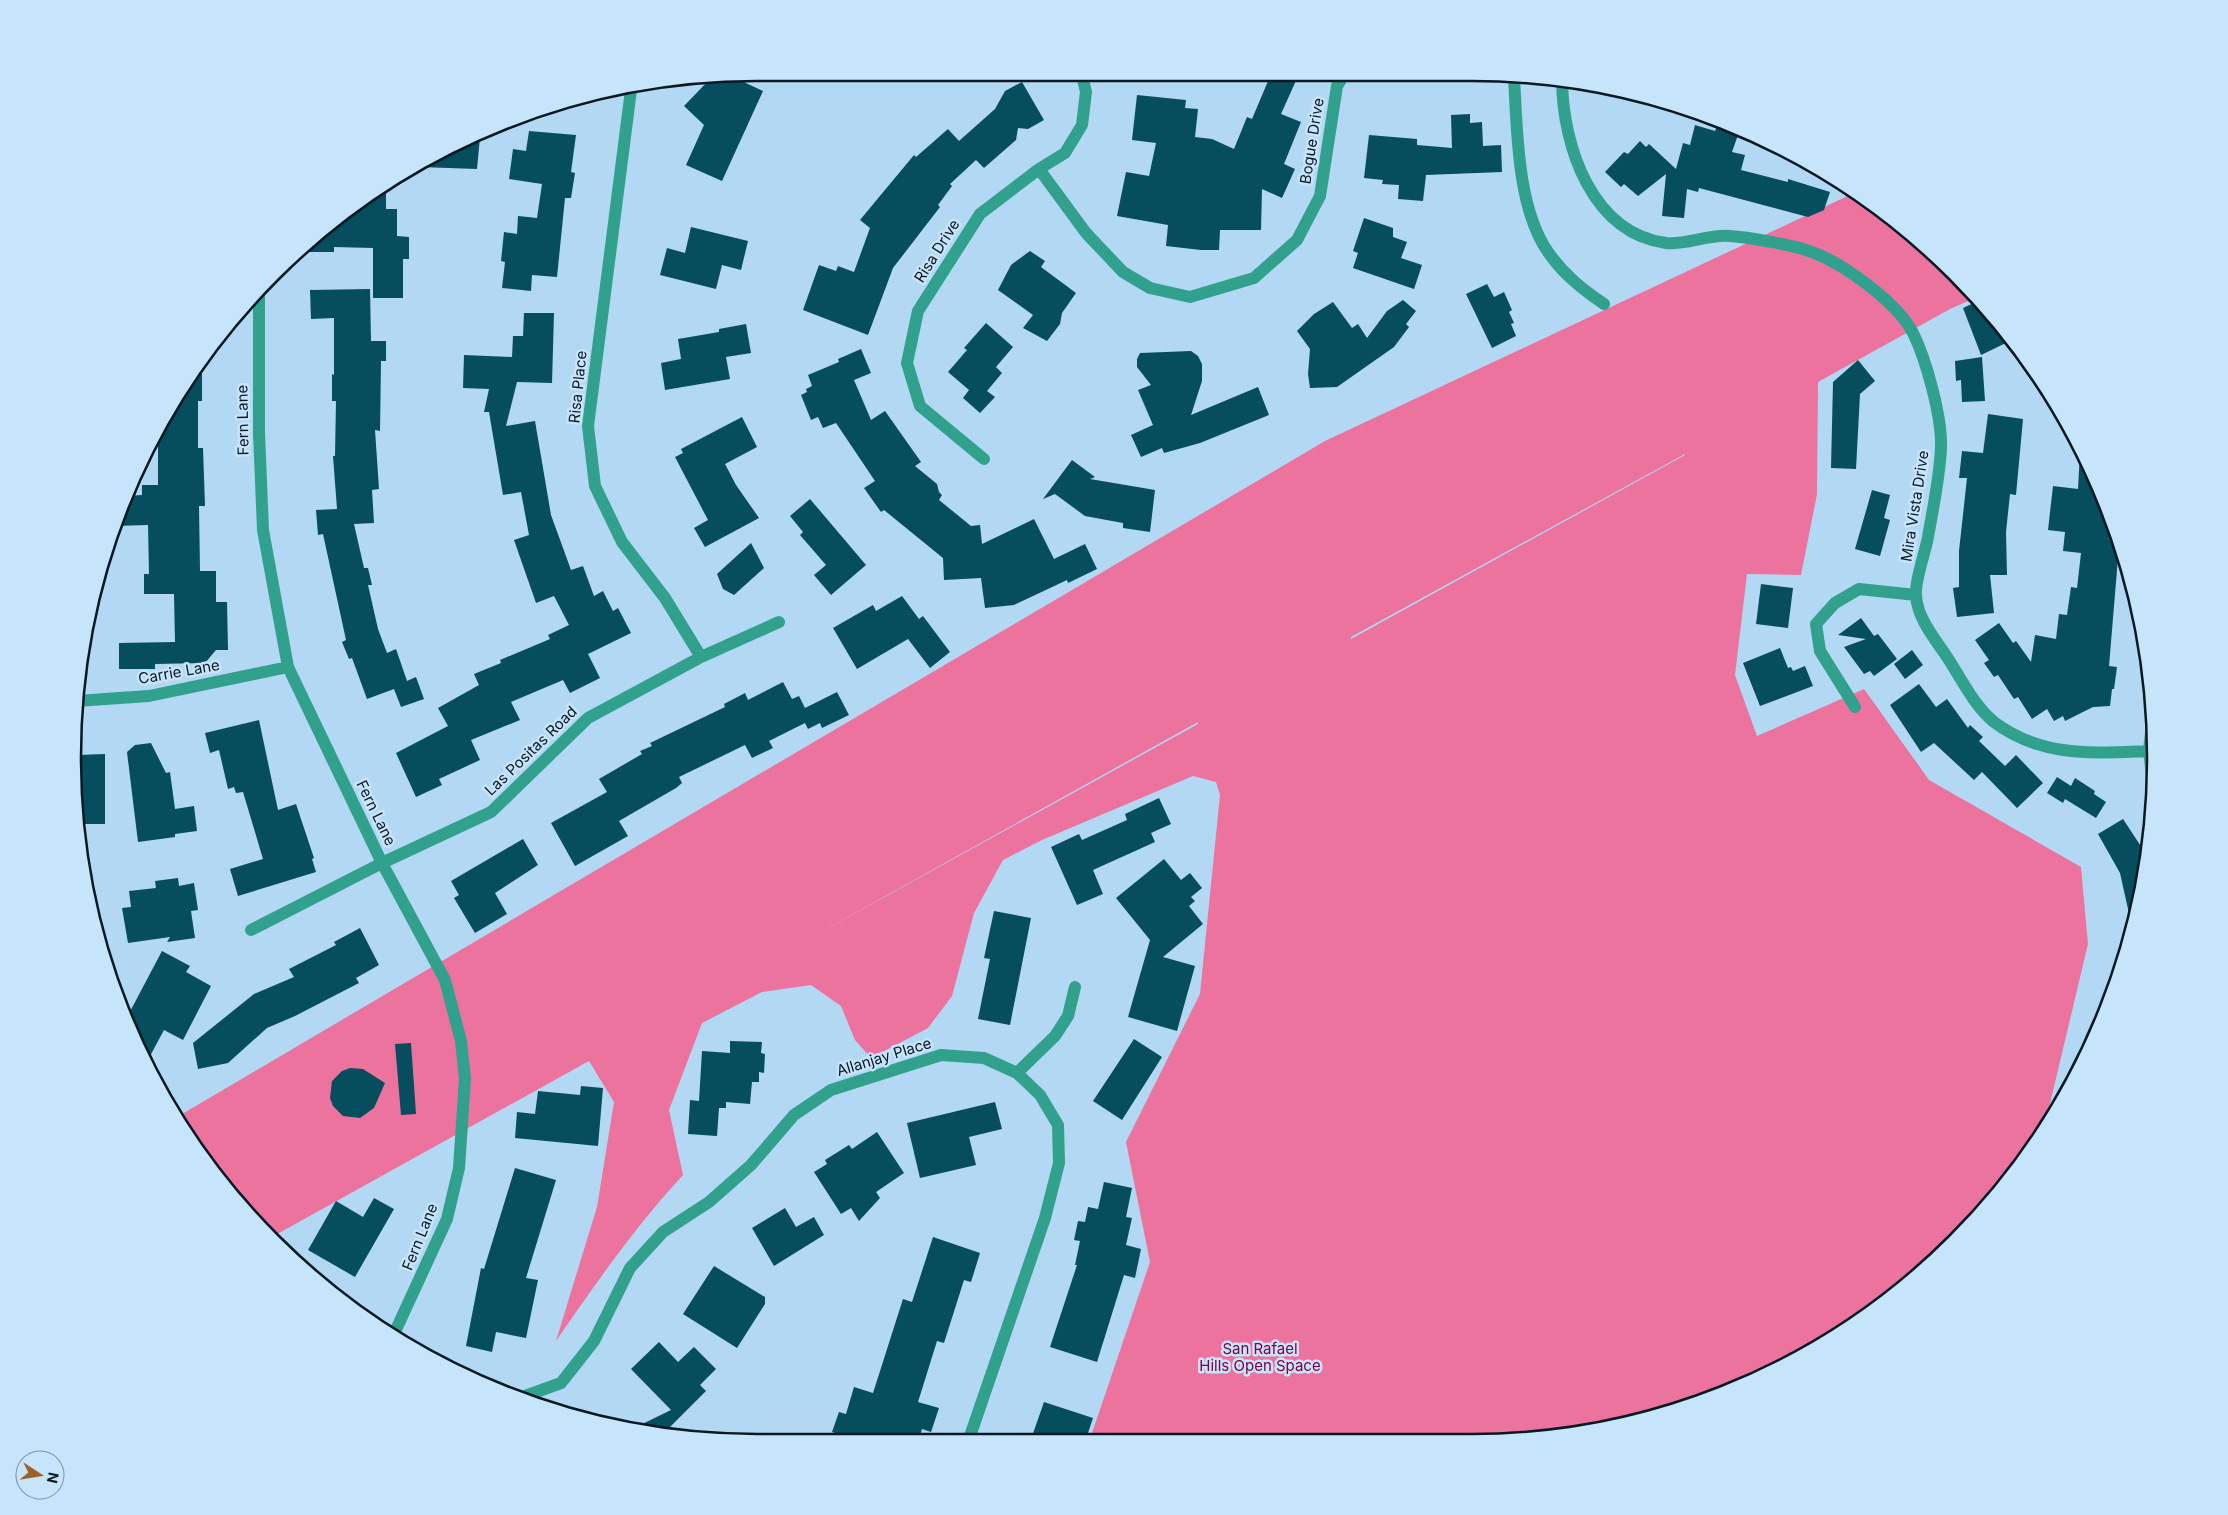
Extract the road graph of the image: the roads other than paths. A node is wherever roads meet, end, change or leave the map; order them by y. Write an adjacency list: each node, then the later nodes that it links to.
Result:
1 (1083, 81): 6 (street, Risa Drive)
2 (1339, 81): 6 (street, Bogue Drive)
3 (1515, 83): 8 (street)
4 (1562, 87): 10 (street, Mira Vista Drive)
5 (630, 93): 12 (street, Risa Place)
6 (1039, 169): 9 (street, Risa Drive)
7 (259, 301): 13 (street, Fern Lane)
8 (1604, 304)
9 (984, 459)
10 (1916, 595): 15 (street); 16 (street, Mira Vista Drive)
11 (779, 622): 12 (street, Las Positas Road)
12 (701, 657): 17 (street, Las Positas Road)
13 (288, 667): 14 (street, Carrie Lane); 17 (street, Fern Lane)
14 (84, 700)
15 (1855, 707)
16 (2147, 751)
17 (382, 863): 18 (street, Las Positas Road); 21 (street, Fern Lane)
18 (251, 930)
19 (1076, 987): 20 (street)
20 (1017, 1073): 22 (street, Allanjay Place); 23 (street, Allanjay Place)
21 (396, 1329)
22 (530, 1394)
23 (971, 1434)

